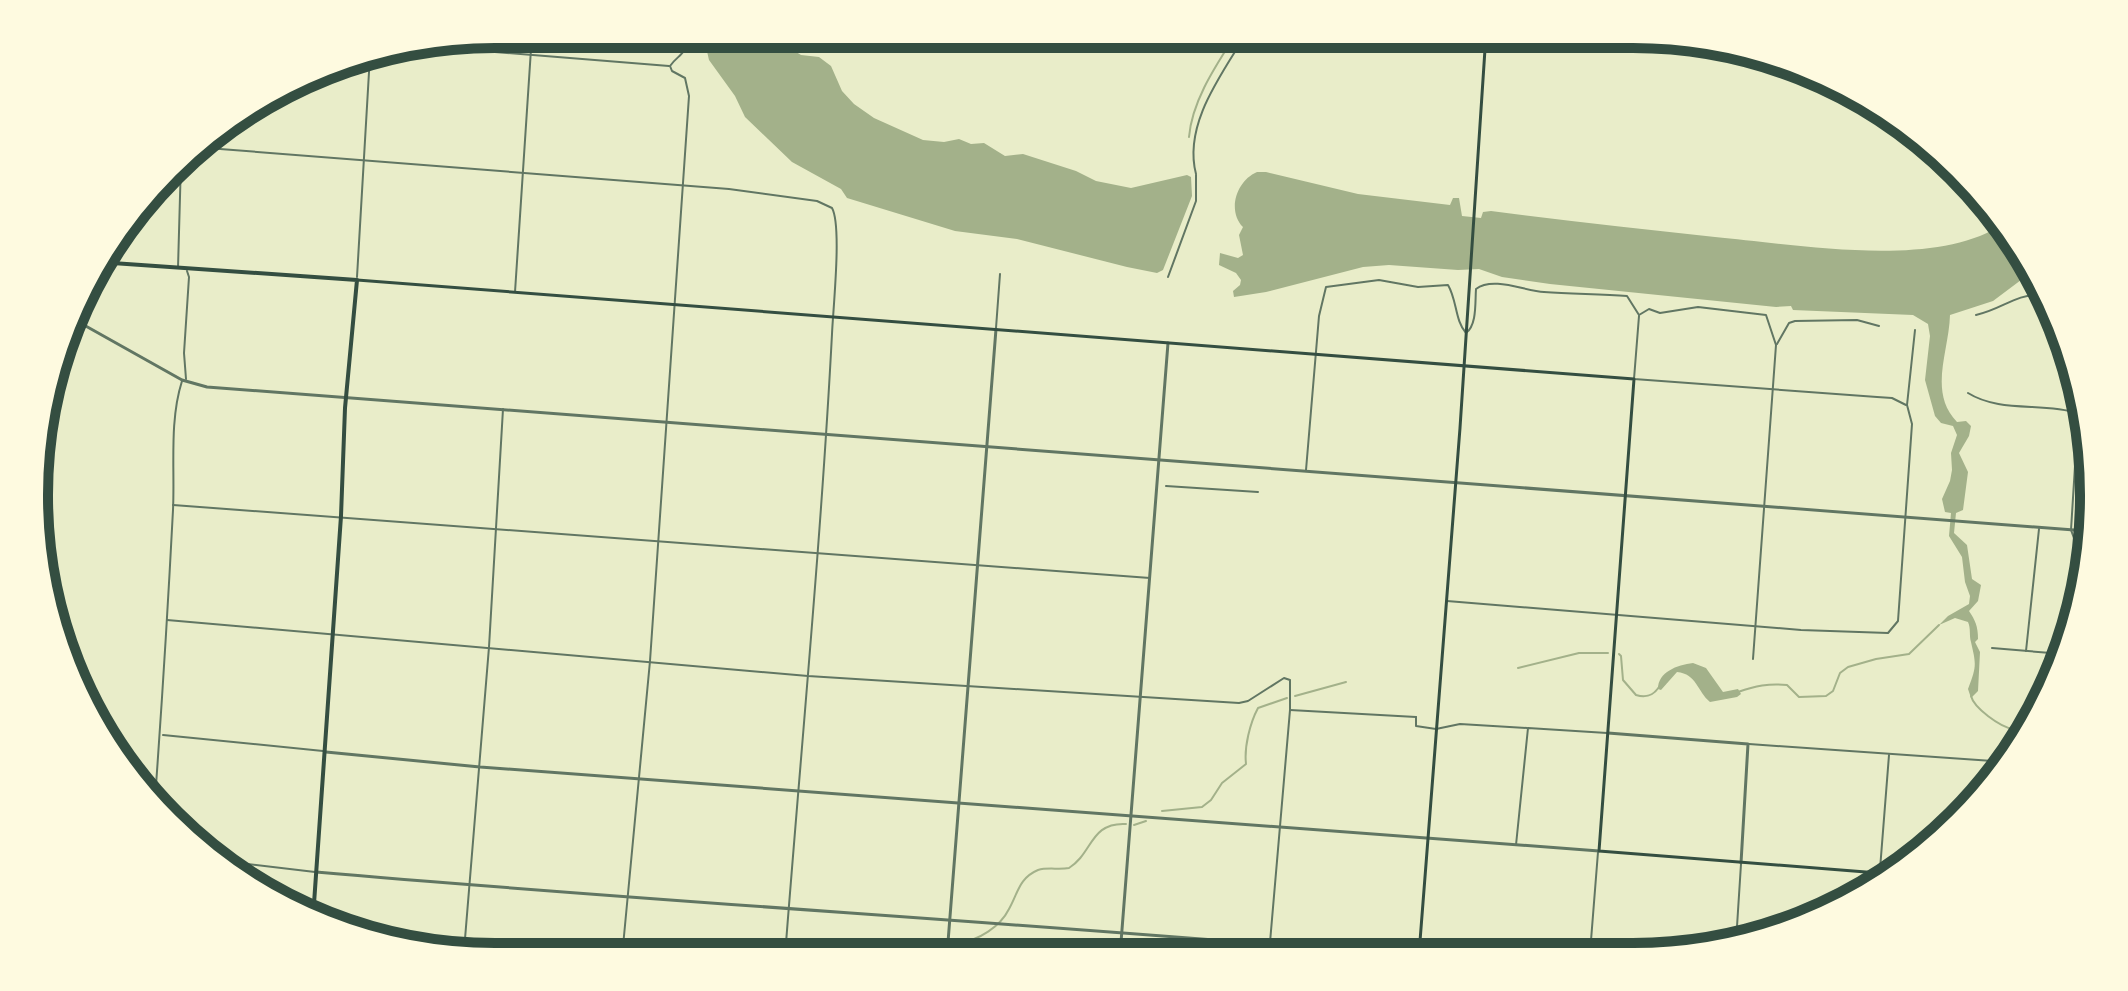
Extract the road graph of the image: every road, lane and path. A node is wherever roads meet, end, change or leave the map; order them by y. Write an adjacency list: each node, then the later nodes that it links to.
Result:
1 (531, 48): 8 (street)
2 (685, 48): 10 (street)
3 (1238, 48): 20 (street)
4 (1461, 48): 7 (street)
5 (1484, 48): 7 (main road)
6 (464, 49): 8 (street)
7 (1484, 52): 32 (main road)
8 (531, 54): 10 (street); 13 (street)
9 (369, 66): 12 (street)
10 (670, 66): 15 (street)
11 (213, 148): 12 (street)
12 (363, 160): 13 (street); 21 (street)
13 (524, 173): 15 (street); 22 (street)
14 (180, 178): 17 (street)
15 (683, 186): 24 (street); 27 (street)
16 (113, 263): 17 (highway)
17 (177, 268): 18 (highway)
18 (187, 270): 21 (highway); 38 (street)
19 (1000, 274): 30 (street)
20 (1168, 277)
21 (357, 280): 22 (main road); 41 (highway)
22 (515, 292): 24 (main road)
23 (2032, 295): 26 (street)
24 (675, 304): 27 (main road); 45 (street)
25 (1639, 315): 32 (street); 34 (street); 37 (street)
26 (1976, 315)
27 (832, 317): 30 (main road); 46 (street)
28 (82, 324): 38 (street)
29 (1879, 326): 34 (street)
30 (996, 329): 33 (main road); 48 (street)
31 (1915, 330): 42 (street)
32 (1466, 333): 35 (street); 36 (main road)
33 (1168, 343): 35 (main road); 49 (street)
34 (1776, 345): 39 (street)
35 (1317, 355): 36 (main road); 50 (street)
36 (1464, 366): 37 (main road); 51 (main road)
37 (1634, 379): 39 (street); 54 (main road)
38 (184, 381): 41 (street); 55 (street)
39 (1773, 390): 42 (street); 56 (street)
40 (1968, 393): 44 (street)
41 (346, 399): 43 (street); 57 (highway)
42 (1907, 405): 58 (street)
43 (503, 408): 45 (street); 60 (street)
44 (2072, 415)
45 (665, 422): 46 (street); 63 (street)
46 (826, 435): 48 (street); 64 (street)
47 (2076, 441): 61 (street)
48 (988, 448): 49 (street); 65 (street)
49 (1158, 462): 50 (street); 66 (street)
50 (1306, 472): 51 (street)
51 (1455, 484): 54 (street); 68 (main road)
52 (1166, 486): 53 (street)
53 (1258, 492)
54 (1625, 496): 56 (street); 69 (main road)
55 (173, 505): 57 (street); 70 (street)
56 (1765, 508): 58 (street); 71 (street)
57 (341, 516): 60 (street); 72 (highway)
58 (1906, 518): 59 (street); 71 (street)
59 (2039, 528): 61 (street); 75 (street)
60 (497, 529): 63 (street); 73 (street)
61 (2071, 530): 62 (street); 67 (street)
62 (2078, 530)
63 (659, 541): 64 (street); 78 (street)
64 (816, 552): 65 (street); 79 (street)
65 (979, 565): 66 (street); 80 (street)
66 (1151, 578): 81 (street)
67 (2071, 581)
68 (1446, 601): 69 (street); 84 (main road)
69 (1616, 615): 71 (street); 85 (main road)
70 (167, 620): 72 (street); 86 (street)
71 (1756, 626): 77 (street)
72 (332, 633): 73 (street); 88 (highway)
73 (489, 647): 78 (street); 91 (street)
74 (1992, 648): 75 (street)
75 (2026, 651): 76 (street)
76 (2051, 653)
77 (1753, 659)
78 (650, 661): 79 (street); 92 (street)
79 (808, 676): 80 (street); 94 (street)
80 (969, 685): 81 (street); 95 (street)
81 (1138, 697): 82 (street); 96 (street)
82 (1290, 710): 84 (street); 97 (street)
83 (1528, 728): 84 (street); 85 (street); 99 (street)
84 (1436, 729): 98 (main road)
85 (1608, 733): 87 (street); 100 (main road)
86 (161, 735): 88 (street); 93 (street)
87 (1748, 744): 89 (street); 102 (street)
88 (325, 752): 91 (street); 104 (highway)
89 (1889, 754): 90 (street); 103 (street)
90 (1993, 761)
91 (480, 767): 92 (street); 106 (street)
92 (640, 779): 94 (street); 107 (street)
93 (156, 787)
94 (797, 791): 95 (street); 109 (street)
95 (958, 804): 96 (street); 110 (street)
96 (1129, 814): 97 (street); 112 (street)
97 (1279, 826): 98 (street); 119 (street)
98 (1427, 837): 99 (street); 120 (main road)
99 (1516, 845): 100 (street)
100 (1599, 851): 102 (main road); 121 (street)
101 (240, 863): 104 (street)
102 (1741, 863): 105 (main road); 111 (street)
103 (1880, 868)
104 (316, 872): 106 (street); 108 (highway)
105 (1873, 873)
106 (468, 887): 107 (street); 113 (street)
107 (627, 898): 109 (street); 114 (street)
108 (314, 904)
109 (788, 910): 110 (street); 115 (street)
110 (949, 921): 112 (street); 116 (street)
111 (1737, 930)
112 (1122, 932): 117 (street); 118 (street)
113 (464, 942)
114 (623, 943)
115 (786, 943)
116 (948, 943)
117 (1121, 943)
118 (1257, 943)
119 (1269, 943)
120 (1420, 943)
121 (1591, 943)

